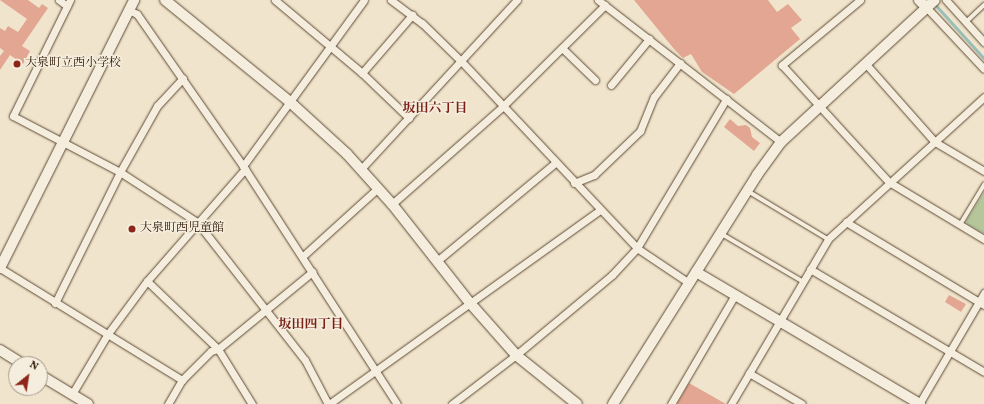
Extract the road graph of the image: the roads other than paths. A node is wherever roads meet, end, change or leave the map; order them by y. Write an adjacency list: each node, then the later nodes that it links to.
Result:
1 (59, 0): 13 (street)
2 (134, 0): 17 (street)
3 (275, 0): 22 (street)
4 (364, 0): 22 (street)
5 (391, 0): 18 (street)
6 (517, 0): 24 (street)
7 (598, 0): 14 (street)
8 (860, 0): 35 (street)
9 (919, 0): 16 (street)
10 (935, 0): 16 (street)
11 (946, 0): 19 (street)
12 (171, 2): 34 (street)
13 (69, 3): 38 (street)
14 (605, 5): 20 (street); 23 (street)
15 (984, 6): 19 (lane)
16 (927, 8): 26 (street); 27 (street)
17 (129, 10): 29 (street); 38 (street)
18 (412, 16): 24 (street); 28 (street)
19 (966, 22): 21 (street)
20 (649, 39): 25 (street); 31 (street)
21 (984, 42)
22 (331, 47): 28 (street); 34 (street)
23 (562, 48): 30 (street); 36 (street)
24 (461, 61): 36 (street); 37 (street)
25 (680, 63): 33 (street); 47 (street)
26 (865, 63): 35 (street); 40 (street)
27 (984, 69)
28 (362, 73): 37 (street)
29 (183, 78): 42 (street); 45 (street)
30 (595, 80)
31 (611, 85)
32 (984, 98): 40 (street)
33 (726, 99): 39 (street); 59 (street)
34 (290, 102): 42 (street); 43 (street)
35 (819, 105): 39 (street); 46 (street)
36 (502, 107): 41 (street); 51 (street)
37 (409, 118): 43 (street)
38 (64, 141): 45 (street); 62 (street)
39 (781, 142): 50 (street)
40 (935, 142): 44 (street); 46 (street)
41 (556, 163): 47 (street); 61 (street)
42 (244, 167): 53 (street); 60 (street)
43 (361, 169): 49 (street)
44 (984, 171)
45 (120, 172): 53 (street); 71 (street)
46 (889, 182): 54 (street); 55 (street)
47 (574, 183): 52 (street)
48 (984, 185): 55 (lane)
49 (378, 188): 51 (street); 60 (street)
50 (748, 190): 56 (street); 57 (lane)
51 (392, 204): 61 (street)
52 (600, 210): 59 (street); 72 (street)
53 (197, 222): 66 (street); 74 (street)
54 (846, 222): 57 (street); 73 (street)
55 (960, 225): 58 (street)
56 (721, 234): 65 (street); 67 (lane)
57 (828, 239): 63 (street)
58 (984, 239)
59 (637, 248): 68 (street); 81 (street)
60 (303, 256): 64 (street)
61 (437, 261): 72 (street)
62 (0, 268): 71 (street)
63 (810, 270): 67 (street); 79 (street)
64 (312, 272): 74 (street); 82 (street)
65 (696, 272): 68 (street); 70 (street)
66 (147, 281): 76 (street); 77 (street)
67 (802, 282): 75 (street)
68 (689, 283): 95 (street)
69 (984, 293): 73 (street)
70 (735, 295): 75 (street); 96 (street)
71 (55, 303): 76 (street)
72 (470, 303): 81 (street); 82 (street)
73 (981, 304): 79 (street)
74 (265, 311): 77 (street); 91 (street)
75 (779, 322): 84 (street); 99 (street)
76 (107, 335): 86 (street); 87 (street)
77 (218, 349): 86 (street); 90 (street)
78 (0, 350): 80 (street)
79 (950, 352): 83 (street); 99 (street)
80 (9, 356)
81 (516, 356): 93 (street); 94 (street)
82 (375, 370): 91 (street); 92 (street)
83 (984, 372)
84 (749, 373): 97 (street); 98 (street)
85 (48, 380): 87 (street)
86 (182, 380): 89 (street)
87 (72, 394): 88 (street)
88 (88, 404)
89 (168, 404)
90 (252, 404)
91 (328, 404)
92 (397, 404)
93 (452, 404)
94 (577, 404)
95 (613, 404)
96 (671, 404)
97 (731, 404)
98 (802, 404)
99 (919, 404)

